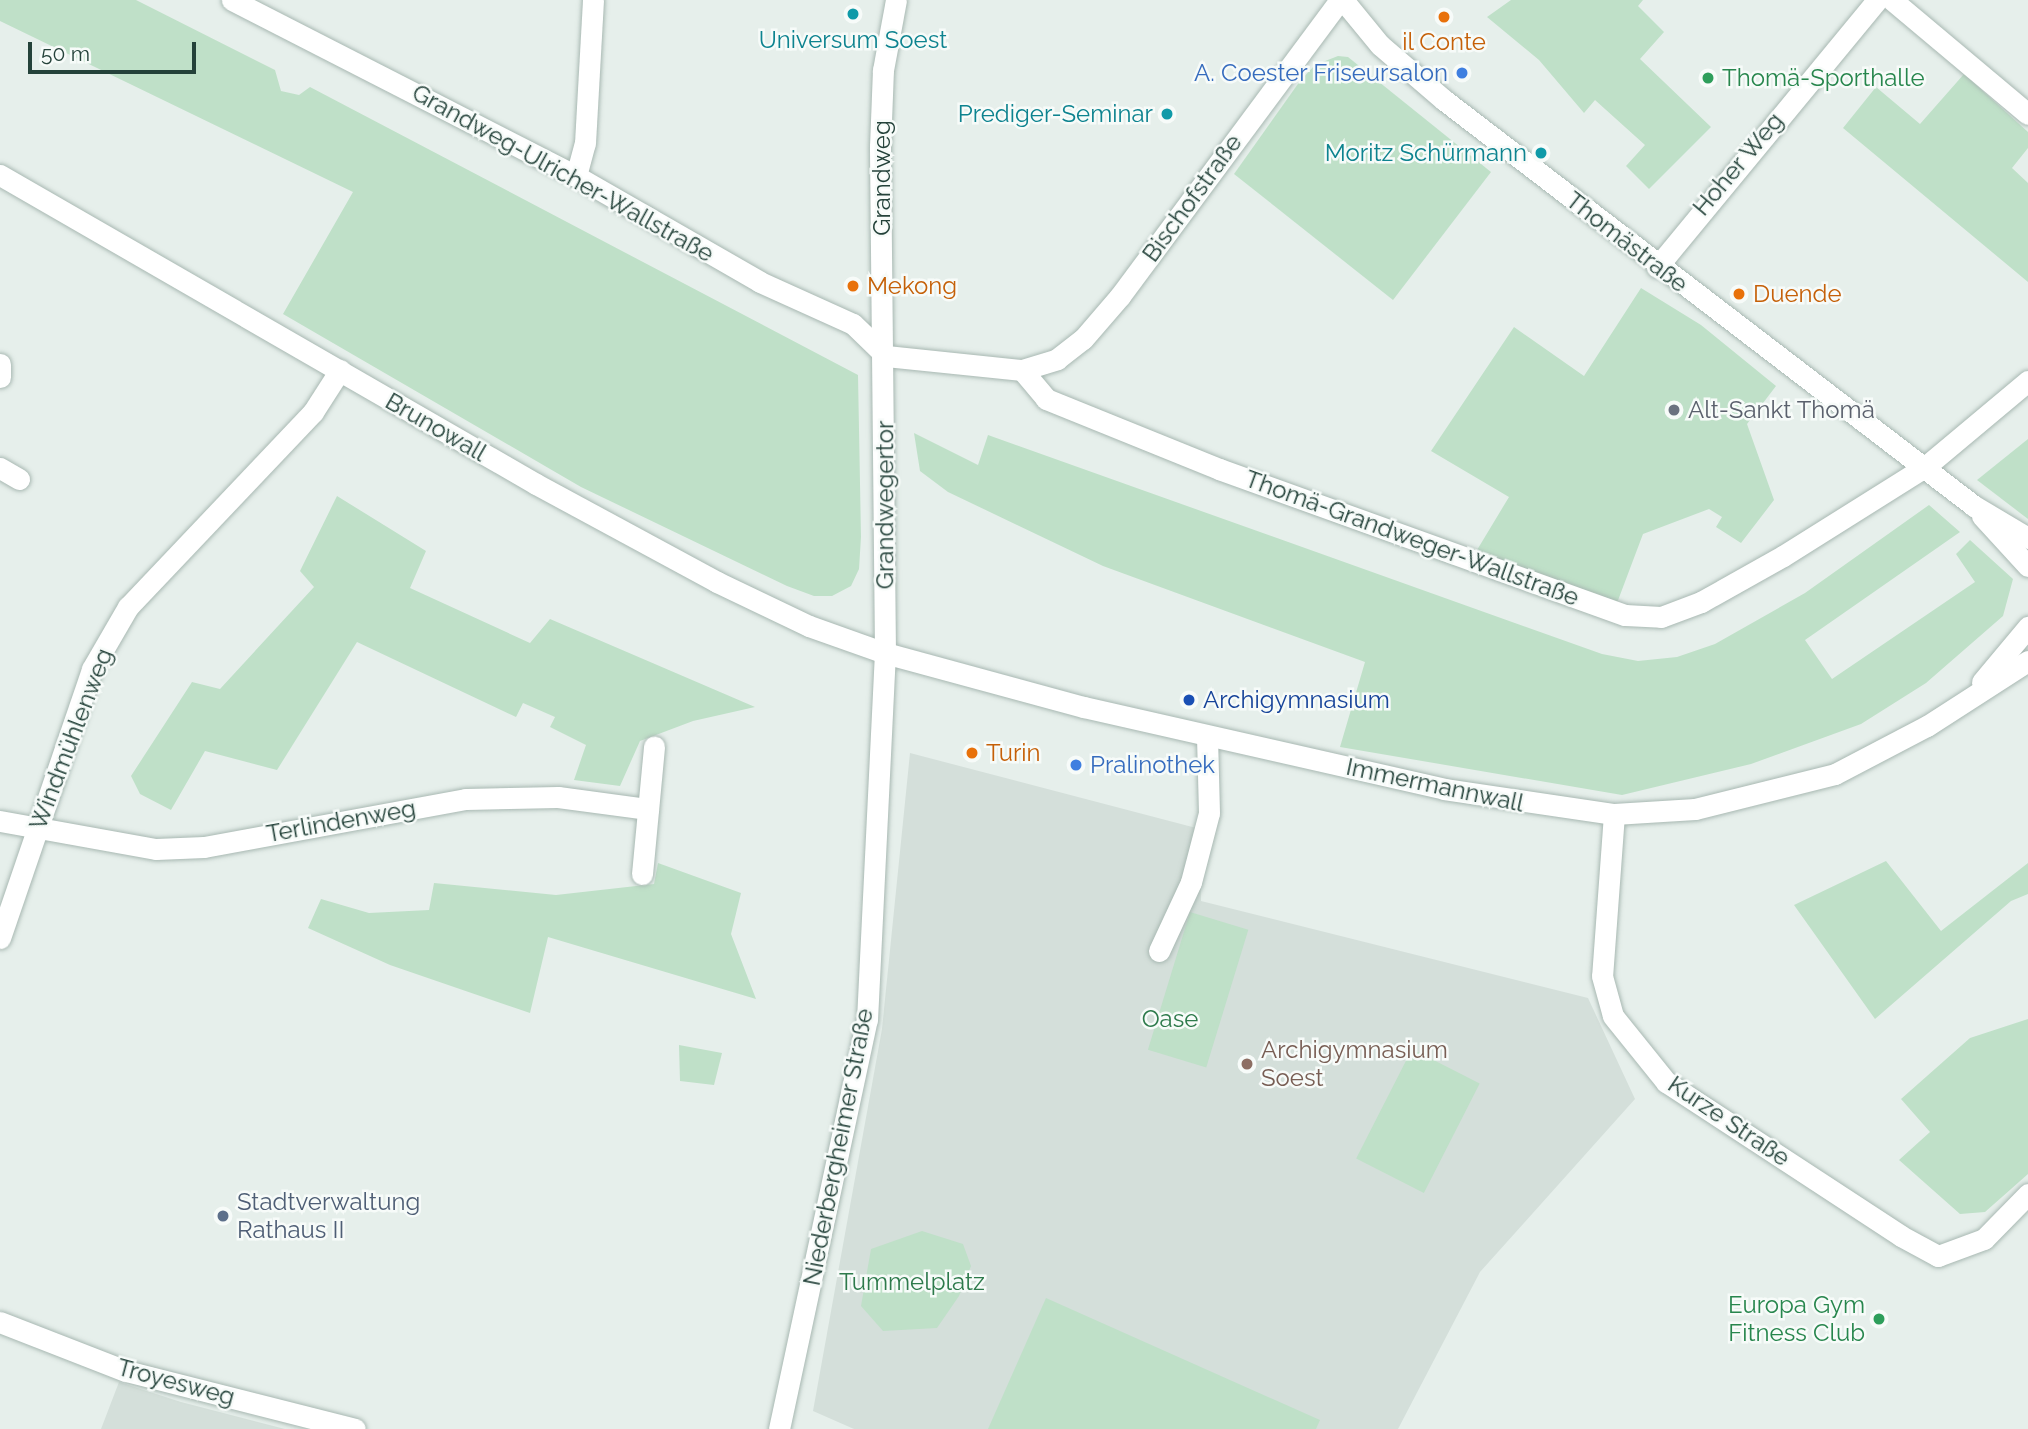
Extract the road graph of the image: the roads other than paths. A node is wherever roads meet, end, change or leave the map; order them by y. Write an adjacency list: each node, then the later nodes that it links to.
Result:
1 (232, 0): 9 (street, Grandweg-Ulricher-Wallstraße)
2 (593, 0): 9 (street)
3 (896, 0): 11 (street, Grandweg)
4 (1342, 0): 10 (street, Thomästraße); 14 (street, Bischofstraße)
5 (1877, 0): 10 (street, Hoher Weg)
6 (1892, 0): 7 (street)
7 (2028, 114)
8 (0, 175): 13 (street, Brunowall)
9 (576, 176): 11 (street, Grandweg-Ulricher-Wallstraße)
10 (1657, 267): 17 (street, Thomästraße)
11 (886, 356): 14 (street); 24 (street, Grandwegertor)
12 (0, 364): 15 (street)
13 (340, 370): 24 (street, Brunowall); 32 (street, Windmühlenweg)
14 (1022, 370): 17 (street, Thomä-Grandweger-Wallstraße)
15 (0, 377)
16 (2028, 381): 17 (street, Thomä-Grandweger-Wallstraße)
17 (1925, 467): 20 (street, Thomästraße)
18 (0, 468): 19 (street)
19 (19, 479)
20 (1974, 506): 21 (street); 22 (street)
21 (2028, 538)
22 (2028, 566)
23 (2028, 627): 26 (street, Immermannwall)
24 (885, 653): 27 (street, Immermannwall); 39 (street, Niederbergheimer Straße)
25 (2028, 661): 26 (street, Immermannwall)
26 (1971, 695): 30 (street, Immermannwall)
27 (1207, 736): 30 (street, Immermannwall); 35 (street)
28 (654, 747): 29 (street)
29 (648, 808): 32 (street, Terlindenweg); 33 (street)
30 (1614, 814): 36 (street, Kurze Straße)
31 (0, 821): 32 (street, Terlindenweg)
32 (36, 830): 34 (street, Windmühlenweg)
33 (642, 874)
34 (0, 938)
35 (1159, 951)
36 (2028, 1194)
37 (0, 1322): 38 (street, Troyesweg)
38 (355, 1429)
39 (779, 1429)

